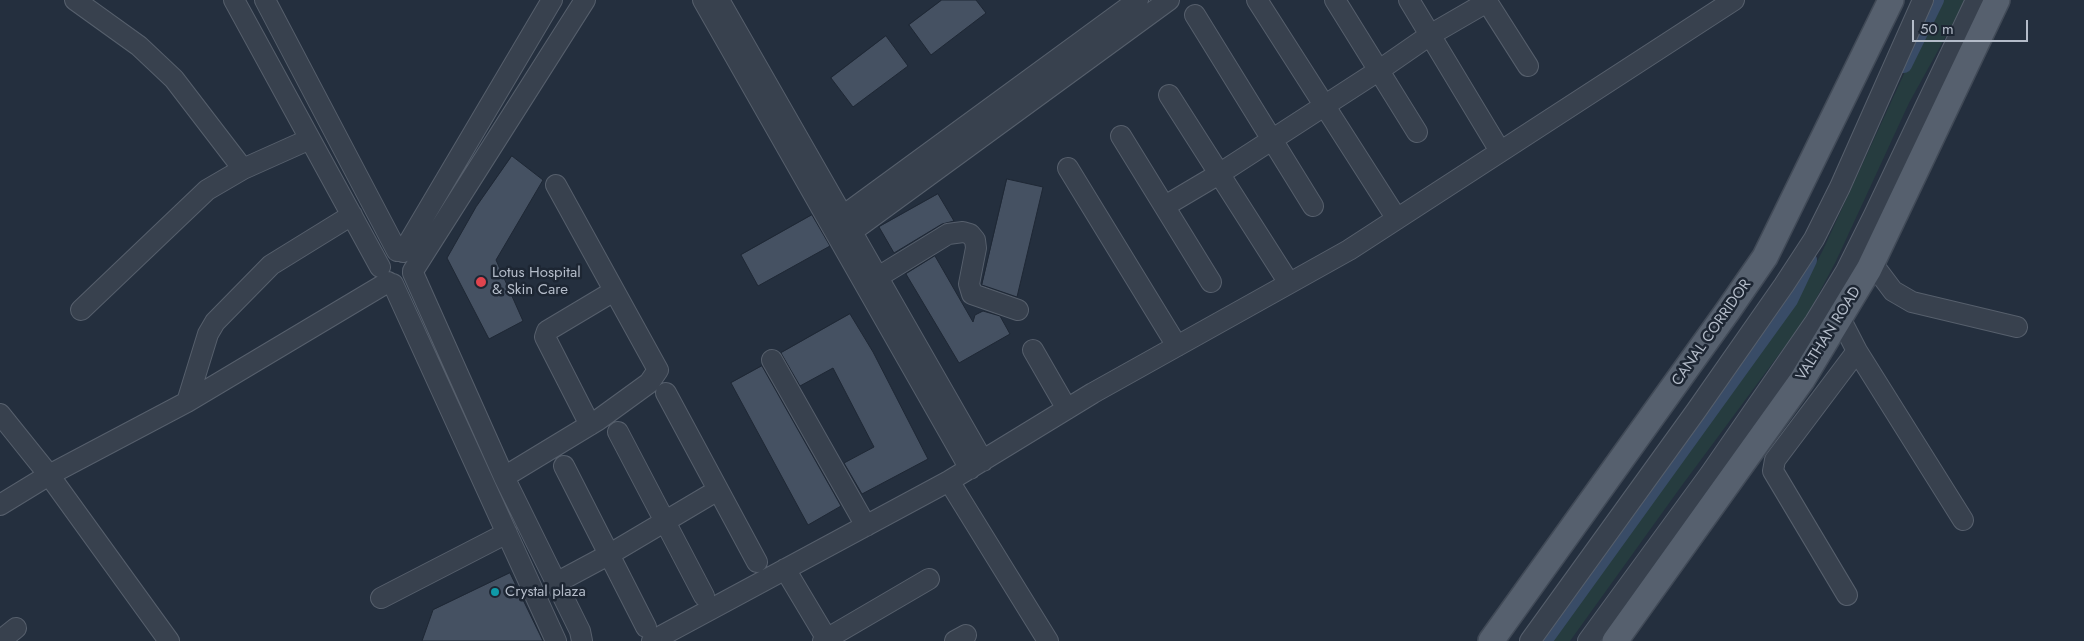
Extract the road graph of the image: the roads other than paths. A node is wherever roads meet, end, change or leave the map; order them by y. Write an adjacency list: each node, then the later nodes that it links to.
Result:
1 (75, 0): 31 (street)
2 (234, 0): 27 (street)
3 (265, 0): 39 (street)
4 (552, 0): 39 (street)
5 (585, 0): 41 (street)
6 (703, 0): 38 (street)
7 (719, 0): 38 (street)
8 (1138, 0): 38 (street)
9 (1168, 0): 38 (street)
10 (1257, 0): 24 (street)
11 (1335, 0): 22 (street)
12 (1409, 0): 20 (street)
13 (1734, 0): 29 (street)
14 (1891, 0): 88 (main road, CANAL CORRIDOR)
15 (1923, 0): 89 (street)
16 (1976, 0): 90 (street)
17 (1996, 0): 40 (main road, VALTHAN ROAD)
18 (1486, 1): 20 (street); 21 (street)
19 (1195, 15): 28 (street)
20 (1430, 35): 22 (street); 29 (street)
21 (1528, 66)
22 (1378, 71): 24 (street); 25 (street)
23 (1169, 95): 32 (street)
24 (1325, 105): 28 (street); 37 (street)
25 (1418, 132)
26 (1121, 136): 34 (street)
27 (310, 139): 31 (street); 36 (street)
28 (1271, 140): 32 (street); 35 (street)
29 (1500, 151): 37 (street)
30 (1068, 168): 51 (street)
31 (243, 169): 47 (street)
32 (1219, 174): 34 (street); 45 (street)
33 (556, 185): 46 (street)
34 (1165, 206): 44 (street)
35 (1313, 206)
36 (352, 215): 43 (street); 56 (street)
37 (1397, 219): 45 (street)
38 (842, 228): 42 (street); 61 (street)
39 (400, 252): 41 (street); 43 (street)
40 (1872, 263): 49 (main road, VALTHAN ROAD); 50 (street)
41 (413, 272): 43 (street); 64 (street)
42 (878, 277): 48 (street); 61 (street)
43 (387, 278): 56 (street); 71 (street)
44 (1211, 282)
45 (1289, 283): 51 (street)
46 (614, 291): 59 (street); 59 (street)
47 (81, 310)
48 (1018, 310)
49 (1840, 318): 53 (street); 91 (main road, VALTHAN ROAD)
50 (2017, 327)
51 (1177, 346): 57 (street)
52 (1033, 350): 57 (street)
53 (1857, 351): 68 (street); 78 (street)
54 (772, 360): 70 (street)
55 (666, 393): 66 (street)
56 (187, 402): 63 (street)
57 (1067, 409): 61 (street)
58 (0, 414): 63 (street)
59 (590, 425): 64 (street)
60 (618, 432): 69 (street)
61 (977, 465): 65 (street)
62 (564, 466): 72 (street)
63 (49, 475): 67 (street); 84 (street)
64 (504, 477): 76 (street)
65 (949, 481): 70 (street); 87 (street)
66 (718, 490): 69 (street); 73 (street)
67 (0, 505)
68 (1963, 520)
69 (666, 522): 72 (street); 77 (street)
70 (866, 526): 74 (street)
71 (507, 533): 79 (street); 85 (street)
72 (610, 554): 76 (street); 81 (street)
73 (757, 562)
74 (786, 569): 81 (street); 82 (street)
75 (929, 579): 82 (street)
76 (556, 583): 86 (street)
77 (704, 596)
78 (1847, 596)
79 (381, 598)
80 (16, 628): 83 (street)
81 (649, 634)
82 (826, 640)
83 (0, 641)
84 (169, 641)
85 (556, 641)
86 (582, 641)
87 (1048, 641)
88 (1491, 641)
89 (1530, 641)
90 (1588, 641)
91 (1615, 641)

